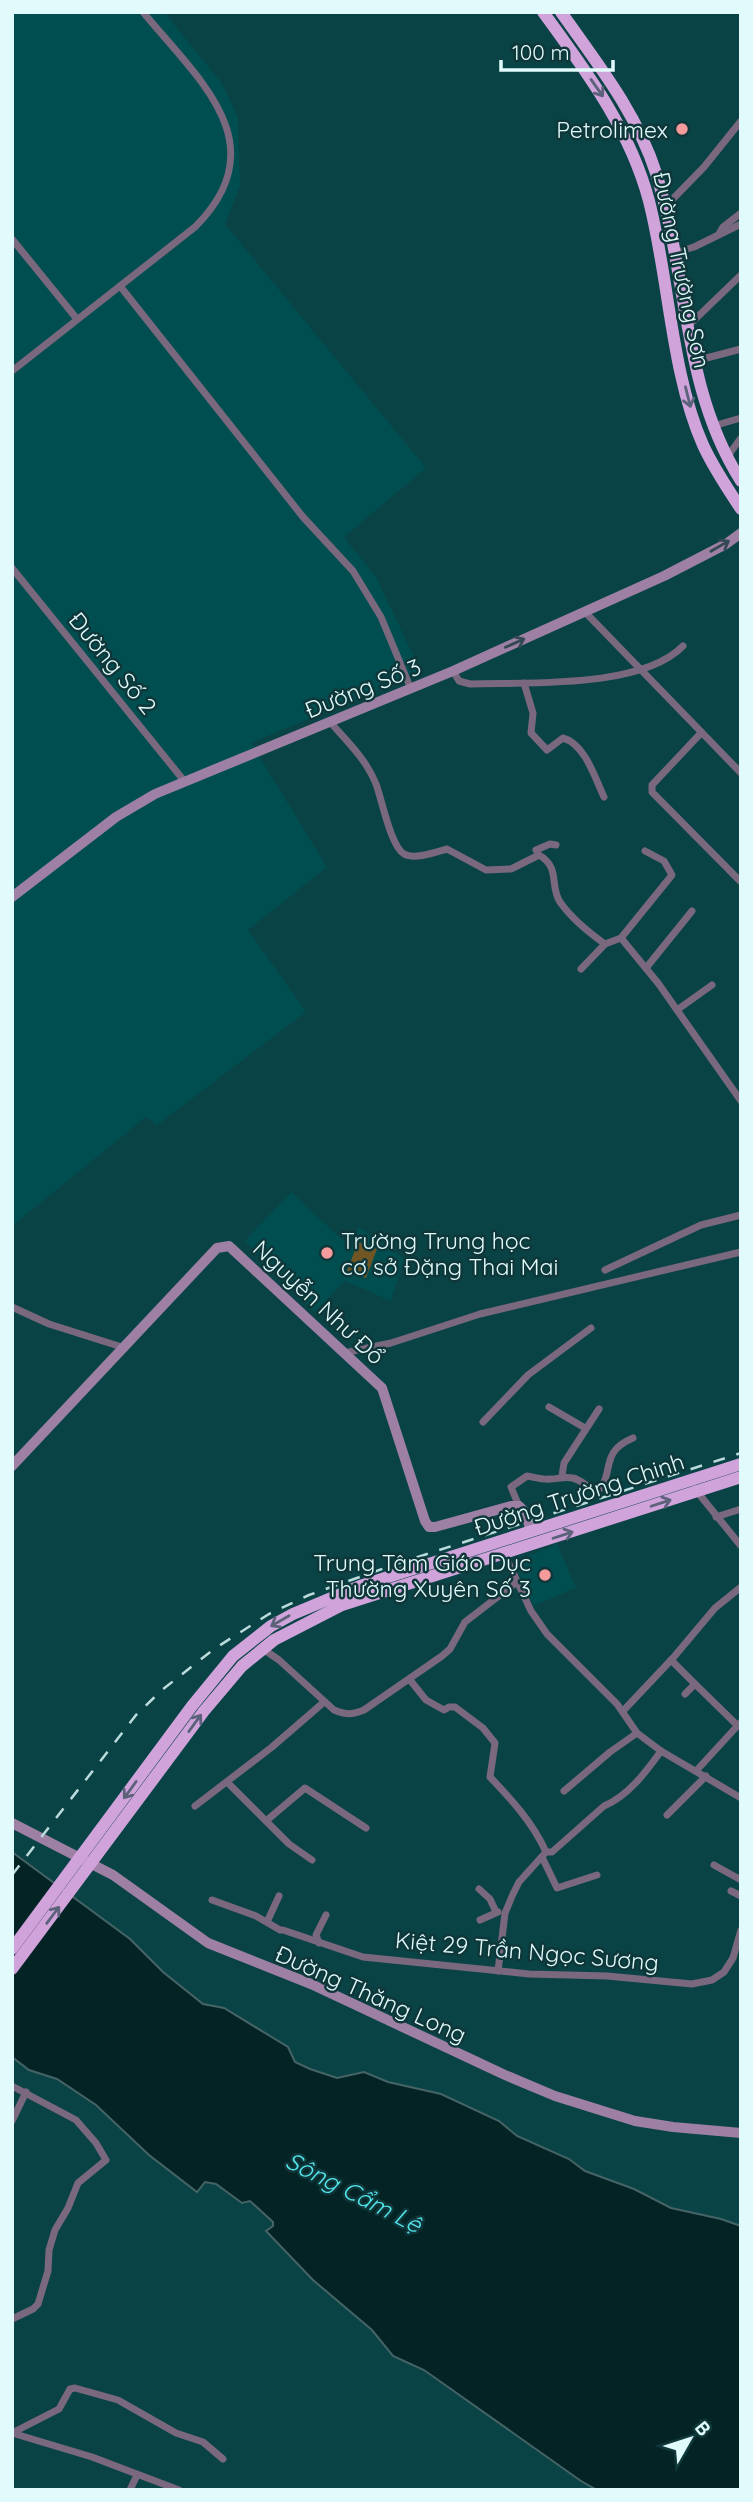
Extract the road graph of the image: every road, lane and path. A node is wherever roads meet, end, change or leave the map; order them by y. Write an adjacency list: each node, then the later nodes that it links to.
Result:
1 (142, 12): 12 (street)
2 (543, 12): 23 (highway, Đường Trường Sơn, one-way to 23)
3 (561, 12): 5 (highway, Đường Trường Sơn)
4 (741, 121): 5 (street)
5 (664, 207): 10 (highway, Đường Trường Sơn)
6 (741, 213): 8 (street)
7 (741, 224): 8 (street)
8 (719, 234): 10 (street)
9 (12, 239): 13 (street)
10 (674, 253): 14 (highway, Đường Trường Sơn)
11 (741, 275): 14 (street)
12 (120, 285): 13 (street); 31 (street)
13 (77, 319): 17 (street)
14 (688, 326): 16 (highway, Đường Trường Sơn)
15 (741, 349): 16 (street)
16 (695, 361): 19 (highway, Đường Trường Sơn)
17 (12, 371)
18 (741, 418): 19 (street)
19 (712, 426): 21 (highway, Đường Trường Sơn)
20 (741, 438): 21 (street)
21 (727, 458): 22 (highway, Đường Trường Sơn)
22 (741, 481)
23 (741, 509)
24 (741, 533): 26 (street, Đường Số 3, one-way to 24)
25 (12, 568): 35 (street, Đường Số 2)
26 (585, 612): 28 (street); 29 (street, Đường Số 3, one-way to 26)
27 (683, 646): 28 (street)
28 (640, 670): 30 (street); 33 (street)
29 (453, 671): 30 (street); 31 (street, Đường Số 3)
30 (524, 682): 36 (street)
31 (411, 689): 32 (street, Đường Số 3)
32 (330, 722): 35 (street, Đường Số 3); 44 (street)
33 (701, 733): 34 (street); 40 (street)
34 (741, 773)
35 (185, 782): 41 (street, Đường Số 3)
36 (604, 797)
37 (555, 845): 38 (street)
38 (536, 850)
39 (645, 851): 43 (street)
40 (741, 882)
41 (12, 897)
42 (692, 911): 45 (street)
43 (621, 938): 44 (street); 45 (street)
44 (605, 944): 46 (street)
45 (646, 968): 48 (street)
46 (581, 969)
47 (712, 985): 48 (street)
48 (677, 1010): 49 (street)
49 (741, 1101)
50 (741, 1215): 52 (street)
51 (741, 1252): 56 (street)
52 (605, 1270)
53 (12, 1307): 55 (street)
54 (591, 1328): 59 (street)
55 (125, 1348): 56 (street, Nguyễn Như Đổ); 63 (street, Nguyễn Như Đổ)
56 (344, 1353): 67 (street, Nguyễn Như Đổ)
57 (549, 1407): 60 (street)
58 (599, 1409): 60 (street)
59 (483, 1423)
60 (585, 1428): 64 (street)
61 (633, 1438): 64 (street)
62 (741, 1464): 66 (highway, Đường Trường Chinh)
63 (12, 1466)
64 (562, 1476): 67 (street)
65 (741, 1477): 66 (highway, Đường Trường Chinh)
66 (694, 1486): 69 (street); 70 (highway, Đường Trường Chinh); 72 (highway, Đường Trường Chinh, one-way to 66)
67 (519, 1506): 70 (street)
68 (741, 1509): 69 (street)
69 (716, 1517): 71 (street)
70 (531, 1531): 95 (highway, Đường Trường Chinh, one-way to 95)
71 (741, 1546)
72 (504, 1553): 73 (street); 75 (highway, Đường Trường Chinh)
73 (517, 1582): 77 (street); 81 (street)
74 (741, 1587): 76 (street)
75 (262, 1649): 80 (street); 95 (highway, Đường Trường Chinh, one-way to 75)
76 (671, 1660): 78 (street); 81 (street)
77 (410, 1680): 80 (street); 96 (street)
78 (695, 1684): 79 (street); 82 (street)
79 (685, 1694)
80 (324, 1702): 87 (street)
81 (623, 1711): 83 (street)
82 (739, 1724): 85 (street)
83 (637, 1733): 84 (street); 88 (street)
84 (661, 1751): 85 (street); 96 (street)
85 (696, 1771): 86 (street)
86 (706, 1776): 89 (street); 91 (street)
87 (227, 1782): 90 (street); 92 (street)
88 (564, 1791)
89 (741, 1798)
90 (195, 1806)
91 (667, 1815)
92 (266, 1821): 94 (street); 97 (street)
93 (12, 1823): 119 (street, Đường Thăng Long)
94 (366, 1828)
95 (92, 1854): 113 (highway); 114 (highway, one-way to 95)
96 (544, 1855): 99 (street); 107 (street)
97 (313, 1860)
98 (714, 1865): 100 (street)
99 (597, 1875)
100 (741, 1880)
101 (479, 1889): 106 (street)
102 (731, 1891): 104 (street)
103 (279, 1896): 110 (street)
104 (741, 1896)
105 (212, 1900): 110 (street, Kiệt 29 Trần Ngọc Sương)
106 (496, 1912): 107 (street); 109 (street)
107 (505, 1913): 115 (street)
108 (326, 1916): 112 (street)
109 (480, 1920)
110 (267, 1922): 112 (street, Kiệt 29 Trần Ngọc Sương)
111 (741, 1930): 115 (street, Kiệt 29 Trần Ngọc Sương)
112 (319, 1943): 115 (street, Kiệt 29 Trần Ngọc Sương)
113 (12, 1949)
114 (12, 1969)
115 (498, 1971)
116 (12, 2086): 117 (street)
117 (26, 2092): 118 (street); 120 (street)
118 (12, 2122)
119 (741, 2133)
120 (12, 2319)
121 (12, 2433): 122 (street); 123 (street)
122 (223, 2459)
123 (136, 2475): 124 (street); 125 (street)
124 (130, 2490)
125 (178, 2490)

